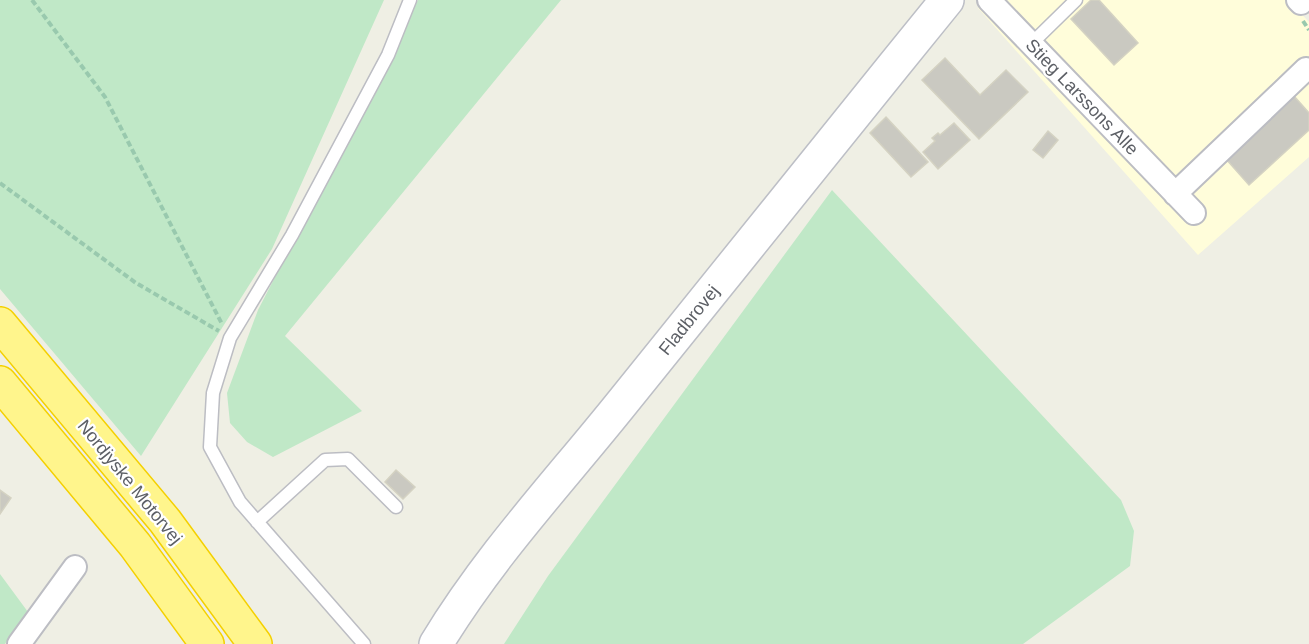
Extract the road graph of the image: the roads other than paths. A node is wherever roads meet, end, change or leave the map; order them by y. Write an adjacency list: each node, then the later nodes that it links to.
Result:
1 (410, 0): 12 (lane)
2 (947, 0): 18 (main road, Fladbrovej)
3 (988, 0): 5 (street, Stieg Larssons Alle)
4 (1076, 0): 5 (lane)
5 (1030, 44): 7 (street, Stieg Larssons Alle)
6 (1306, 69): 7 (street)
7 (1175, 194): 8 (street, Stieg Larssons Alle)
8 (1194, 213)
9 (0, 324): 16 (highway, Nordjyske Motorvej)
10 (0, 383): 15 (highway, Nordjyske Motorvej)
11 (396, 507): 12 (lane)
12 (257, 522): 17 (lane)
13 (75, 567): 14 (street)
14 (19, 644)
15 (207, 644)
16 (255, 644)
17 (364, 644)
18 (436, 644)

